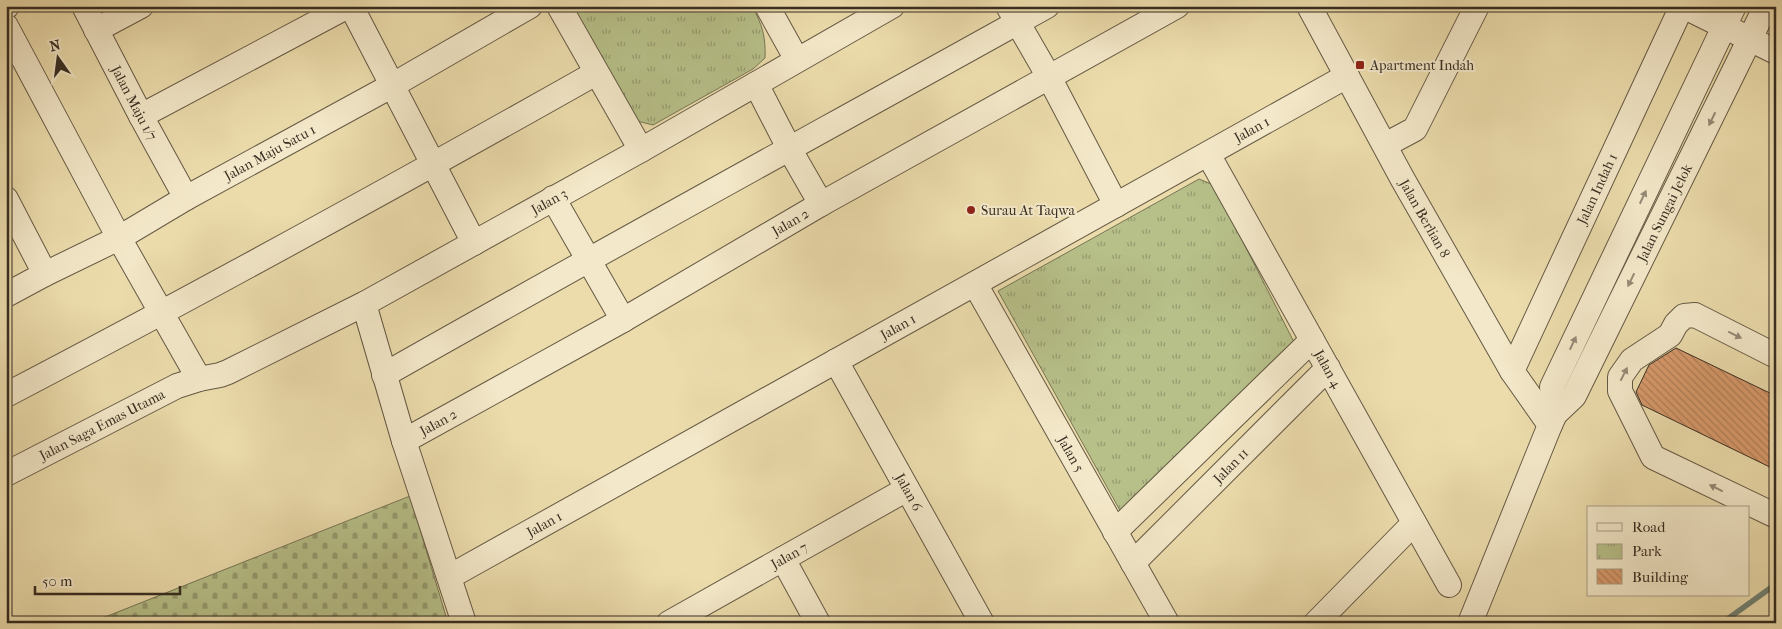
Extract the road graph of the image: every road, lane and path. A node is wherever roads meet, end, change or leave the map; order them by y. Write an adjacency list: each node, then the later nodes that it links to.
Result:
1 (84, 6): 18 (street, Jalan Maju 1/7)
2 (141, 6): 18 (street)
3 (348, 6): 29 (street)
4 (351, 6): 28 (street)
5 (530, 6): 28 (street, Jalan Maju Satu 1)
6 (559, 6): 23 (street)
7 (767, 6): 21 (street)
8 (892, 6): 21 (street, Jalan 3)
9 (1047, 6): 15 (street)
10 (1177, 6): 26 (street, Jalan 2)
11 (1310, 6): 25 (street, Jalan Berlian 8)
12 (1477, 6): 30 (street)
13 (1686, 8): 14 (street); 20 (street); 53 (street, Jalan Indah 1)
14 (1729, 12): 16 (street); 20 (street, Jalan Sungai Jelok)
15 (1013, 15): 26 (street); 32 (street)
16 (1767, 19): 19 (street); 24 (street, Jalan Sungai Jelok)
17 (6, 26): 40 (street)
18 (96, 30): 29 (street, Jalan Maju 1/7)
19 (1776, 52)
20 (1710, 56): 57 (street, Jalan Sungai Jelok, one-way to 20)
21 (797, 60): 27 (street, Jalan 3)
22 (1776, 60): 24 (street)
23 (596, 73): 31 (street); 34 (street)
24 (1733, 75): 57 (street, Jalan Sungai Jelok, one-way to 57)
25 (1347, 76): 30 (street, Jalan Berlian 8); 33 (street, Jalan 1)
26 (1049, 77): 38 (street, Jalan 2); 39 (street)
27 (756, 84): 31 (street, Jalan 3); 32 (street)
28 (392, 85): 34 (street); 35 (street, Jalan Maju Satu 1)
29 (141, 116): 35 (street, Jalan Maju 1/7)
30 (1385, 145): 53 (street, Jalan Berlian 8)
31 (641, 150): 36 (street, Jalan 3)
32 (790, 150): 38 (street); 42 (street)
33 (1208, 154): 39 (street, Jalan 1); 49 (street, Jalan 4)
34 (433, 165): 41 (street); 47 (street)
35 (186, 198): 40 (street, Jalan Maju Satu 1)
36 (554, 198): 41 (street, Jalan 3); 42 (street)
37 (6, 199): 43 (street)
38 (821, 204): 48 (street, Jalan 2)
39 (1116, 205): 44 (street, Jalan 1)
40 (119, 238): 43 (street, Jalan Maju Satu 1); 47 (street)
41 (474, 243): 46 (street, Jalan 3)
42 (588, 259): 48 (street); 54 (street)
43 (45, 274): 45 (street, Jalan Maju Satu 1)
44 (975, 284): 51 (street, Jalan 1); 63 (street, Jalan 5)
45 (6, 295)
46 (364, 304): 54 (street); 55 (street, Jalan 3)
47 (162, 314): 55 (street); 56 (street)
48 (623, 320): 58 (street, Jalan 2)
49 (1312, 340): 52 (street, Jalan 4); 63 (street)
50 (1776, 354): 61 (street, one-way to 50)
51 (836, 361): 60 (street, Jalan 6); 66 (street, Jalan 1)
52 (1328, 368): 62 (street, Jalan 4); 65 (street, Jalan 11)
53 (1512, 370): 57 (street, Jalan Berlian 8)
54 (384, 375): 58 (street)
55 (199, 378): 59 (street, Jalan Saga Emas Utama)
56 (6, 395)
57 (1553, 420): 74 (street, Jalan Sungai Jelok)
58 (404, 441): 66 (street)
59 (6, 474)
60 (907, 489): 64 (street, Jalan 7); 71 (street, Jalan 6)
61 (1776, 516)
62 (1414, 523): 67 (street, Jalan 4); 73 (street)
63 (1115, 532): 65 (street, Jalan 5)
64 (783, 559): 69 (street, Jalan 7); 70 (street)
65 (1132, 563): 72 (street, Jalan 5)
66 (450, 577): 68 (street)
67 (1449, 585)
68 (464, 623)
69 (669, 623)
70 (818, 623)
71 (982, 623)
72 (1166, 623)
73 (1316, 623)
74 (1470, 623)

